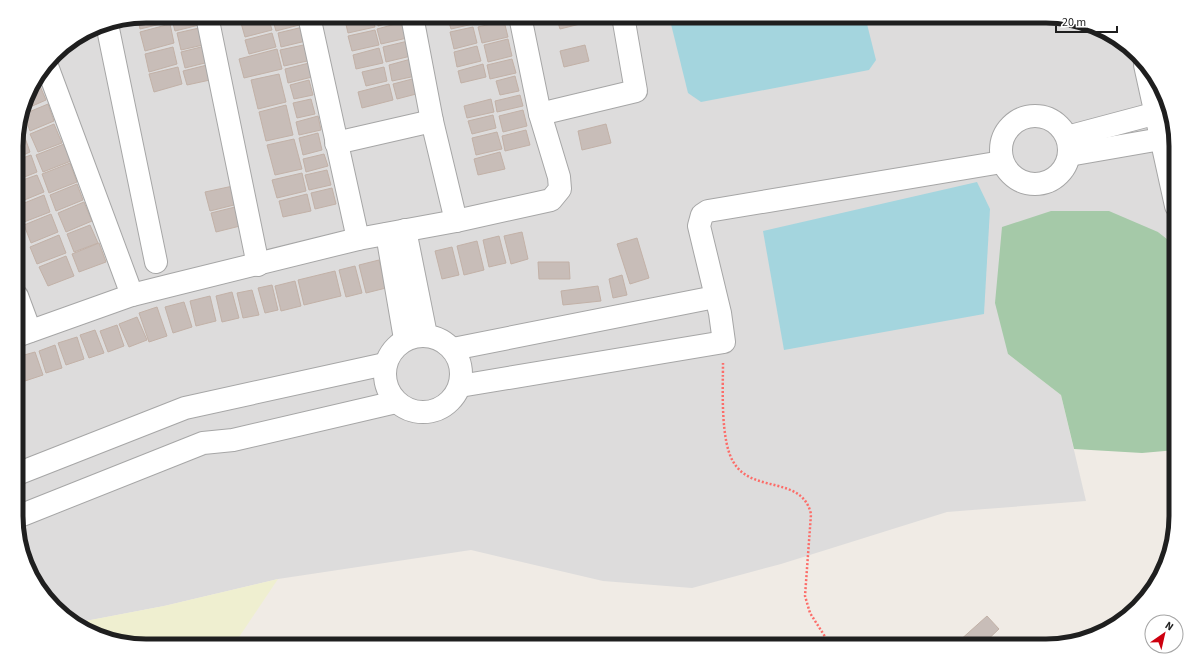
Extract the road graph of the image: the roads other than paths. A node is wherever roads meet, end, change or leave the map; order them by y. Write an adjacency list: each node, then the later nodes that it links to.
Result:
1 (208, 23): 21 (street)
2 (311, 23): 13 (street)
3 (413, 23): 11 (street)
4 (521, 23): 10 (street)
5 (624, 23): 10 (street)
6 (107, 29): 20 (street)
7 (49, 71): 22 (street)
8 (1151, 83): 9 (street)
9 (1157, 113): 12 (street); 14 (street)
10 (540, 114): 17 (street)
11 (432, 121): 13 (street); 17 (street)
12 (1161, 139): 14 (street); 15 (street)
13 (336, 143): 19 (street)
14 (1068, 146): 16 (street); 16 (street)
15 (1169, 159)
16 (1002, 162): 23 (street)
17 (456, 221): 18 (street)
18 (396, 232): 19 (street); 25 (street)
19 (358, 239): 21 (street)
20 (156, 262)
21 (258, 265): 22 (street)
22 (132, 295): 24 (street)
23 (715, 297): 26 (street); 28 (street)
24 (24, 334)
25 (416, 337): 26 (street); 27 (street)
26 (453, 348): 28 (street)
27 (385, 364): 29 (street); 30 (street)
28 (460, 386): 29 (street)
29 (396, 402): 31 (street)
30 (23, 472)
31 (23, 515)

